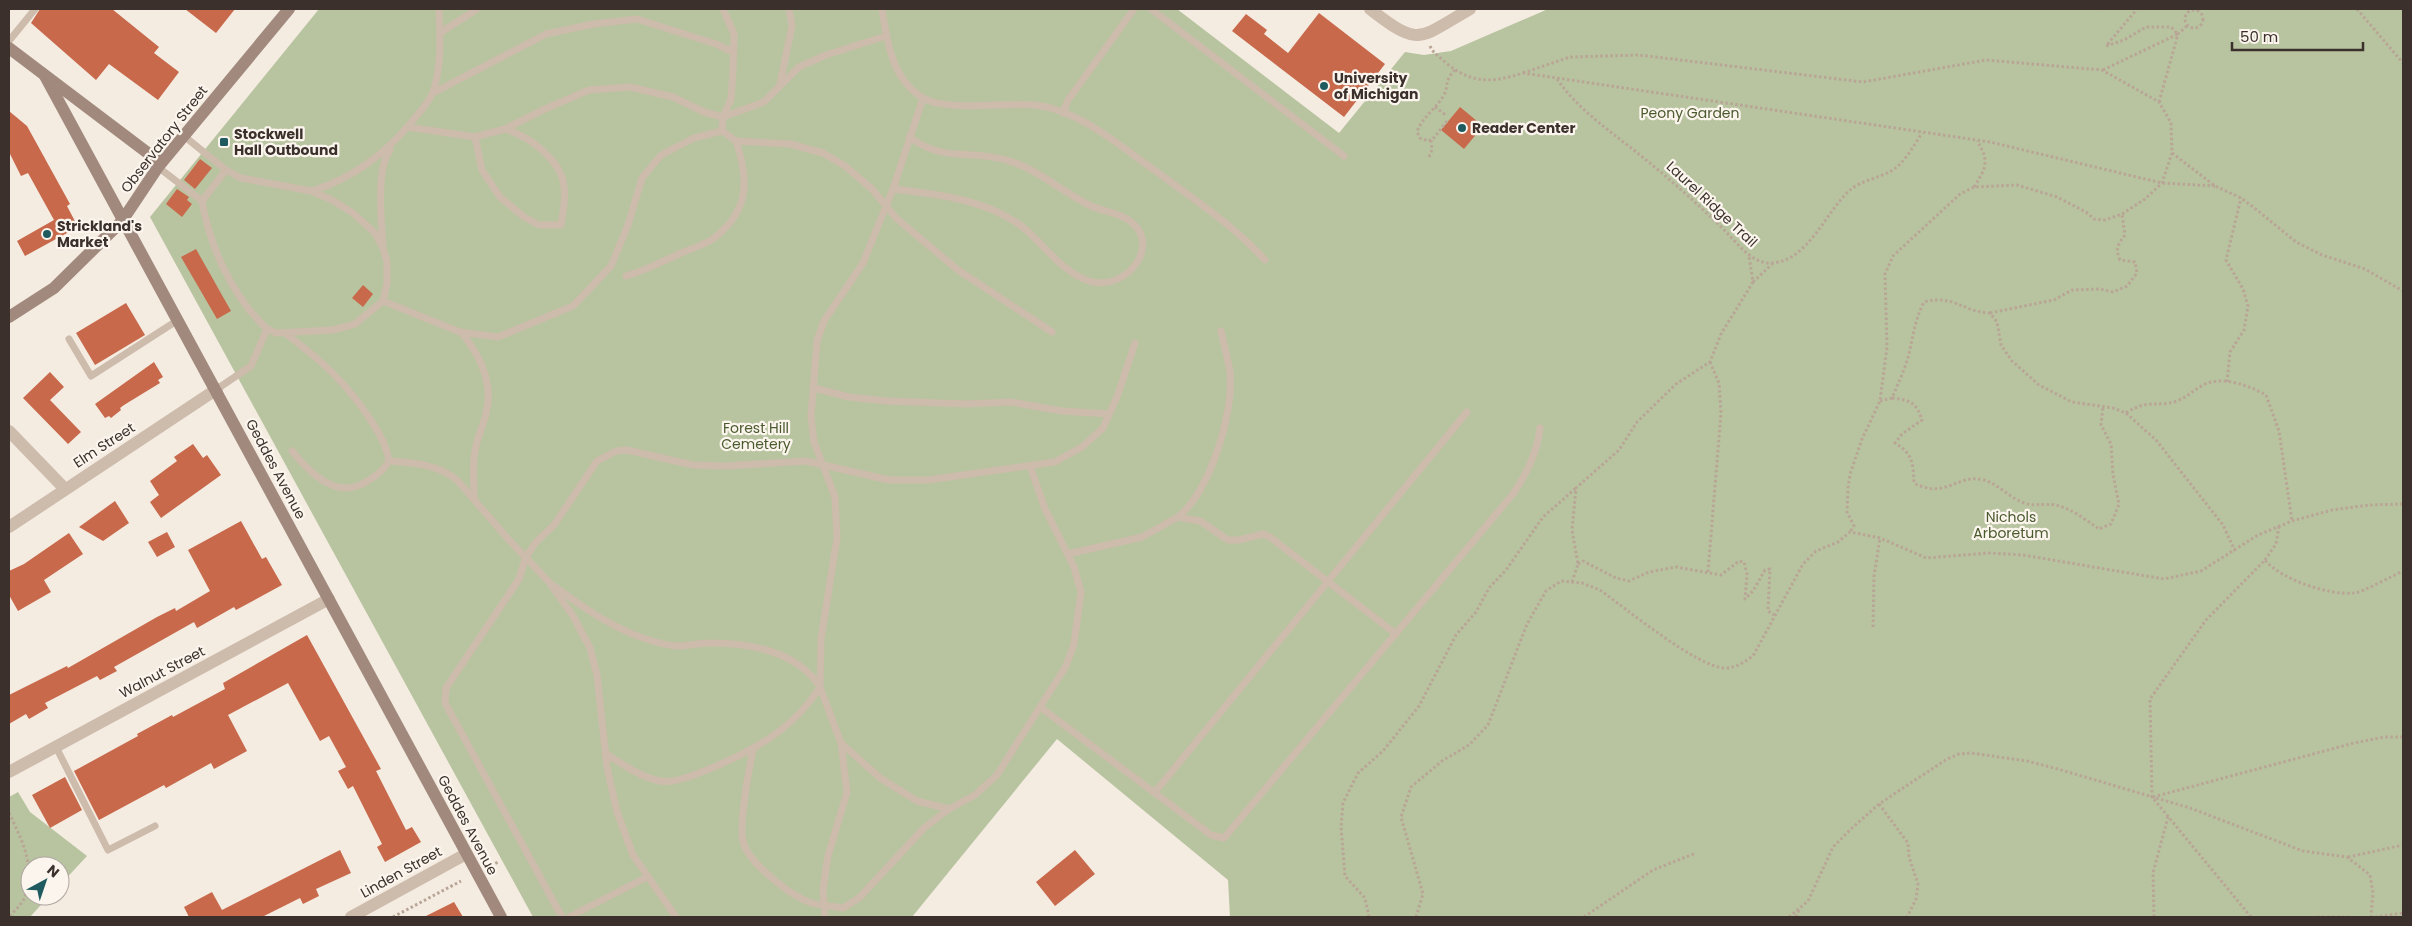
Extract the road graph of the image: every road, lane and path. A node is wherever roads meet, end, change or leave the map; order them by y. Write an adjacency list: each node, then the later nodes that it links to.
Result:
1 (35, 9): 19 (lane)
2 (289, 9): 41 (main road, Observatory Street)
3 (438, 9): 15 (lane)
4 (477, 9): 15 (lane)
5 (723, 9): 21 (lane)
6 (789, 9): 28 (lane)
7 (882, 9): 18 (lane)
8 (1134, 9): 33 (lane)
9 (1151, 9): 49 (lane)
10 (1370, 9): 16 (street)
11 (1470, 9): 16 (street)
12 (2137, 9): 17 (path)
13 (2357, 9): 22 (path)
14 (2188, 25): 14 (path); 17 (path)
15 (440, 33): 29 (lane)
16 (1426, 33): 23 (path)
17 (2178, 34): 24 (path); 31 (path)
18 (886, 36): 28 (lane); 30 (lane)
19 (9, 41)
20 (9, 48): 26 (main road, Geddes Avenue)
21 (733, 52): 29 (lane); 35 (lane)
22 (2403, 62)
23 (1455, 70): 25 (path); 32 (path)
24 (2102, 70): 25 (path); 31 (path)
25 (1523, 73): 27 (path)
26 (45, 76): 51 (main road); 62 (main road, Geddes Avenue)
27 (1556, 78): 40 (path); 64 (path, Laurel Ridge Trail)
28 (780, 84): 35 (lane)
29 (432, 93): 37 (lane)
30 (923, 98): 33 (lane); 43 (lane)
31 (2159, 102): 48 (path)
32 (1436, 107): 34 (path); 44 (path)
33 (1063, 113): 65 (lane)
34 (1447, 116)
35 (723, 117): 38 (lane); 39 (lane)
36 (1447, 121): 44 (path)
37 (408, 127): 42 (lane); 47 (lane)
38 (505, 129): 42 (lane); 42 (lane)
39 (722, 131): 45 (lane); 76 (lane)
40 (1922, 133): 46 (path); 66 (path)
41 (184, 136): 51 (main road, Observatory Street); 52 (lane)
42 (475, 137)
43 (909, 137): 56 (lane); 56 (lane)
44 (1431, 140): 50 (path)
45 (736, 141): 60 (lane); 67 (lane)
46 (1976, 141): 53 (path); 55 (path)
47 (395, 143): 57 (lane); 63 (lane)
48 (2172, 153): 53 (path); 54 (path)
49 (1344, 156)
50 (1429, 157)
51 (160, 165): 59 (lane); 62 (main road, Observatory Street)
52 (226, 170): 57 (lane); 59 (lane)
53 (2162, 183): 54 (path); 61 (path)
54 (2215, 186): 58 (path)
55 (1974, 187): 61 (path); 86 (path)
56 (893, 189): 60 (lane)
57 (311, 191): 63 (lane)
58 (2241, 198): 69 (path); 82 (path)
59 (202, 201): 74 (lane)
60 (886, 206): 77 (lane); 83 (lane)
61 (2122, 214): 71 (path)
62 (122, 221): 72 (main road, Observatory Street); 73 (main road, Geddes Avenue)
63 (383, 248): 70 (lane)
64 (1749, 255): 66 (path, Laurel Ridge Trail); 68 (path)
65 (1264, 260)
66 (1772, 263): 68 (path)
67 (626, 276)
68 (1753, 282): 81 (path)
69 (2403, 291)
70 (383, 301): 76 (lane); 78 (lane)
71 (1990, 313): 85 (path); 87 (path)
72 (9, 317)
73 (178, 320): 79 (lane); 84 (main road, Geddes Avenue)
74 (266, 329): 78 (lane); 84 (lane)
75 (1221, 331): 101 (lane)
76 (460, 332): 99 (lane)
77 (1052, 332)
78 (285, 333): 94 (lane)
79 (69, 339)
80 (1135, 343): 90 (lane)
81 (1710, 362): 97 (path); 113 (path)
82 (2227, 382): 89 (path); 102 (path)
83 (814, 388): 90 (lane); 95 (lane)
84 (216, 390): 98 (street, Elm Street); 117 (main road, Geddes Avenue)
85 (1892, 398): 86 (path); 87 (path)
86 (1880, 401): 105 (path)
87 (2103, 407): 89 (path)
88 (1467, 412): 114 (lane)
89 (2126, 413): 107 (path)
90 (1109, 414): 96 (lane)
91 (1540, 428): 120 (lane)
92 (9, 431): 98 (street)
93 (292, 451): 94 (lane)
94 (389, 461): 99 (lane)
95 (824, 466): 96 (lane); 109 (lane); 121 (lane)
96 (1030, 466): 108 (lane)
97 (1576, 488): 111 (path); 155 (path)
98 (65, 489): 104 (street, Elm Street)
99 (474, 498): 109 (lane)
100 (2403, 504): 102 (path)
101 (1178, 517): 108 (lane); 114 (lane)
102 (2292, 521): 103 (path)
103 (2279, 526): 107 (path); 110 (path)
104 (9, 527)
105 (1850, 532): 106 (path); 118 (path)
106 (1880, 538): 107 (path); 119 (path)
107 (2236, 551)
108 (1068, 554): 122 (lane)
109 (525, 559): 115 (lane); 151 (lane)
110 (2266, 560): 112 (path); 130 (path)
111 (1578, 564): 113 (path); 116 (path)
112 (2403, 571)
113 (1708, 572): 118 (path)
114 (1327, 581): 120 (lane); 129 (lane)
115 (550, 582): 121 (lane); 127 (lane)
116 (1572, 582): 118 (path); 156 (path)
117 (329, 598): 125 (street, Walnut Street); 138 (main road, Geddes Avenue)
118 (1774, 615)
119 (1873, 627)
120 (1396, 634): 129 (lane)
121 (820, 687): 124 (lane); 126 (lane)
122 (1040, 707): 129 (lane); 132 (lane)
123 (2403, 737): 130 (path)
124 (841, 743): 132 (lane); 144 (lane)
125 (56, 747): 128 (street, Walnut Street); 135 (lane)
126 (753, 750): 127 (lane); 144 (lane)
127 (605, 753): 142 (lane)
128 (9, 772)
129 (1155, 792)
130 (2152, 797): 131 (path); 134 (path); 139 (path)
131 (1879, 804): 145 (path); 160 (path)
132 (949, 809): 144 (lane)
133 (9, 813): 147 (path)
134 (2168, 817): 161 (path); 162 (path)
135 (155, 826)
136 (2403, 845): 139 (path)
137 (1696, 853): 157 (path)
138 (466, 854): 148 (street, Linden Street); 150 (main road, Geddes Avenue)
139 (2347, 857): 165 (path)
140 (498, 862): 141 (path)
141 (491, 866)
142 (647, 877): 152 (lane); 153 (lane)
143 (461, 881): 149 (path)
144 (824, 905): 154 (lane)
145 (1800, 910): 158 (path); 159 (path)
146 (2403, 913): 166 (path)
147 (9, 917)
148 (351, 917)
149 (393, 917)
150 (501, 917)
151 (562, 917)
152 (569, 917)
153 (676, 917)
154 (825, 917)
155 (1369, 917)
156 (1416, 917)
157 (1584, 917)
158 (1788, 917)
159 (1796, 917)
160 (1907, 917)
161 (2154, 917)
162 (2251, 917)
163 (2317, 917): 164 (path)
164 (2351, 917)
165 (2371, 917)
166 (2375, 917)

